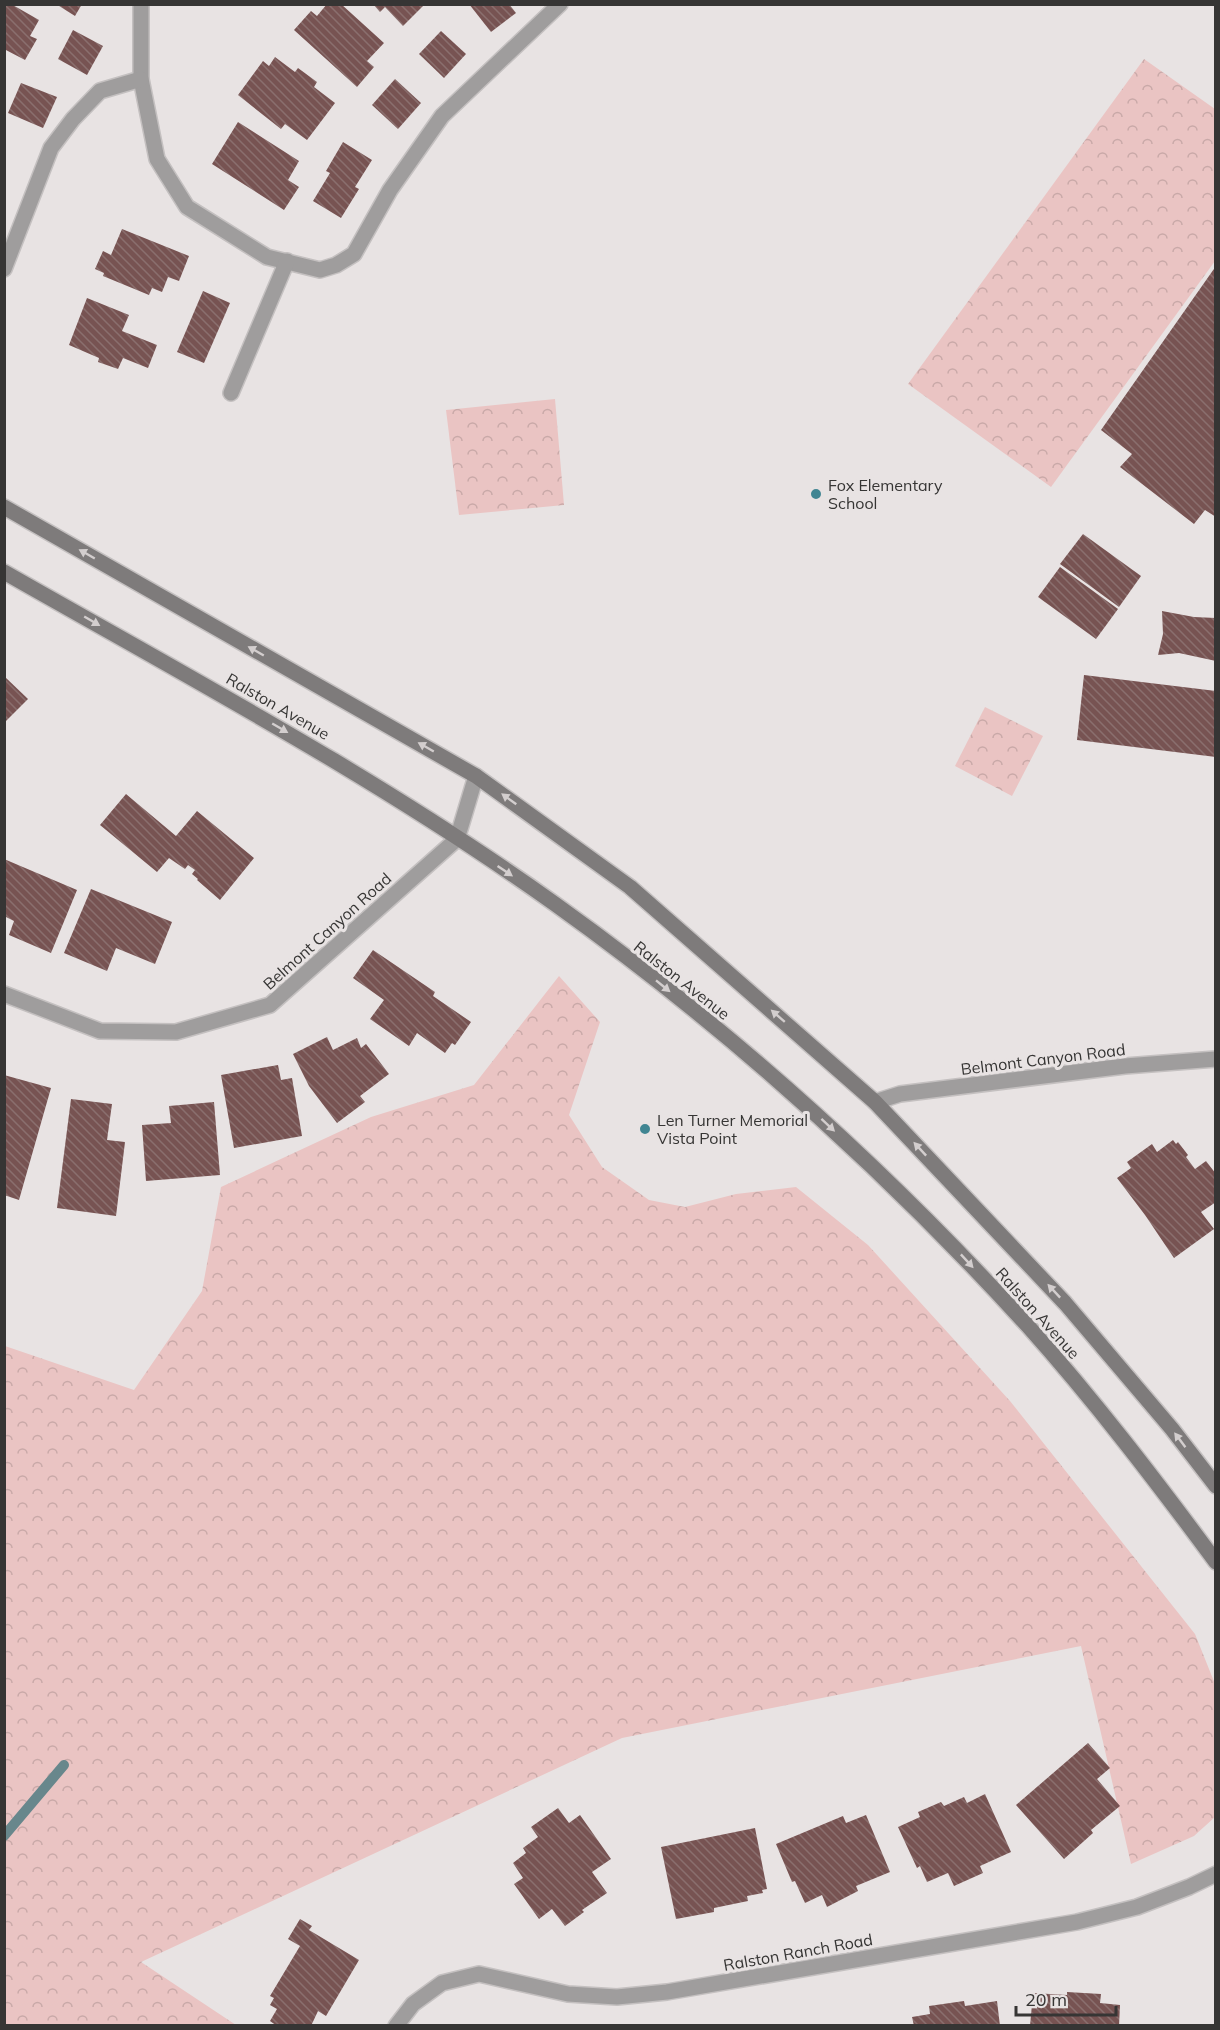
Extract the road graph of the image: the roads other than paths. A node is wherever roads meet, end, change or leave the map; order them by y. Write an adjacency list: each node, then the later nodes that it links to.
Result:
1 (141, 4): 3 (street)
2 (560, 4): 4 (street)
3 (141, 79): 4 (street); 5 (street)
4 (287, 261): 6 (street)
5 (4, 269)
6 (231, 393)
7 (4, 507): 9 (main road, Ralston Avenue, one-way to 7)
8 (4, 572): 10 (main road, Ralston Avenue, one-way to 10)
9 (476, 776): 10 (street); 13 (main road, Ralston Avenue, one-way to 9)
10 (457, 839): 11 (street, Belmont Canyon Road); 15 (main road, Ralston Avenue, one-way to 15)
11 (4, 994)
12 (1215, 1059): 13 (street, Belmont Canyon Road)
13 (875, 1102): 14 (main road, Ralston Avenue, one-way to 13)
14 (1215, 1486)
15 (1215, 1562)
16 (1215, 1874): 17 (street, Ralston Ranch Road)
17 (396, 2025)

